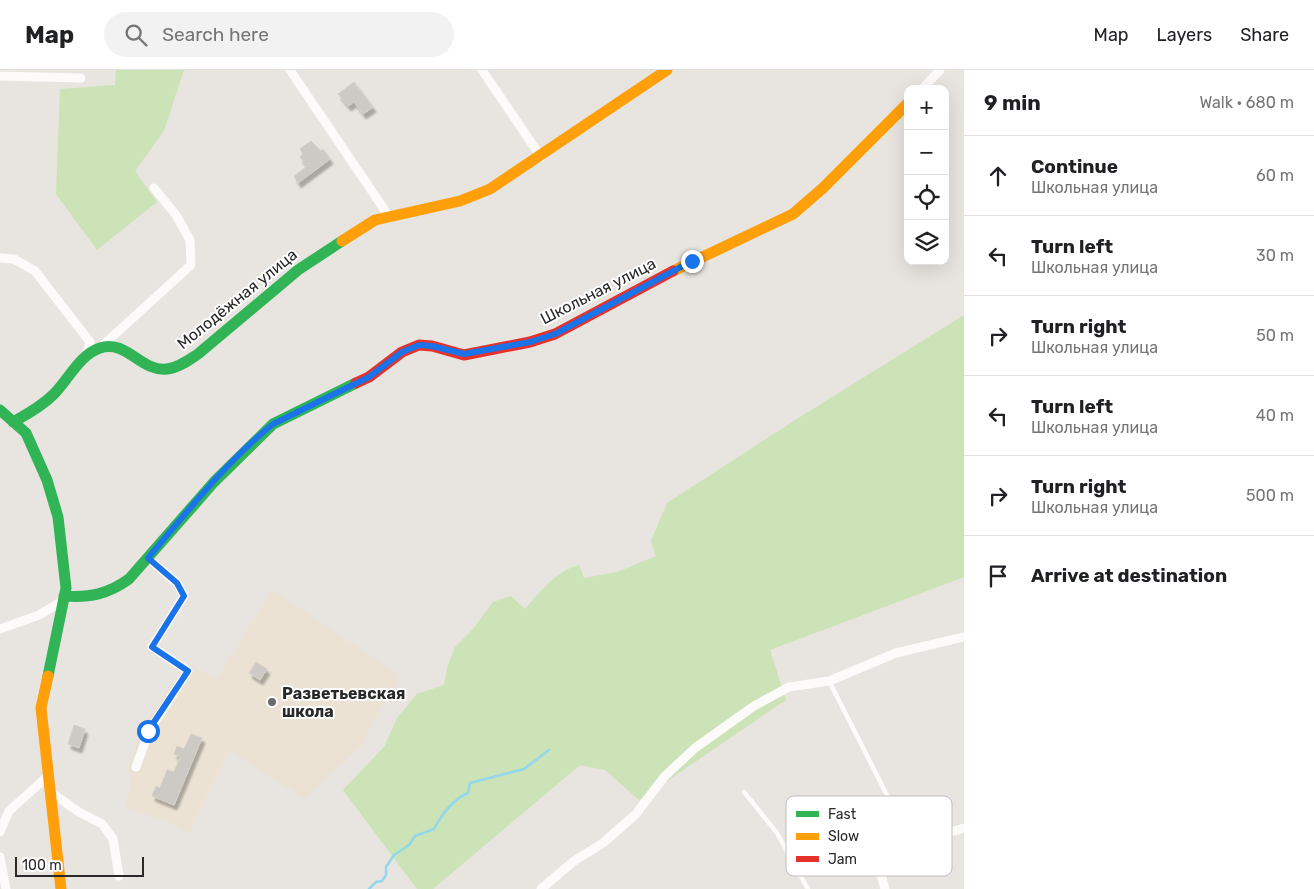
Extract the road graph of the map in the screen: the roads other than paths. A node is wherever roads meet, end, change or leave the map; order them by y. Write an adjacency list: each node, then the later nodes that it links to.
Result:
1 (290, 70): 11 (street)
2 (482, 70): 9 (street)
3 (667, 70): 9 (street, Молодёжная улица)
4 (940, 70): 7 (street)
5 (0, 76): 6 (street)
6 (81, 78)
7 (926, 85)
8 (904, 107): 17 (street, Школьная улица)
9 (541, 156): 11 (street, Молодёжная улица)
10 (154, 188): 13 (street)
11 (390, 218): 13 (street, Молодёжная улица)
12 (0, 258): 14 (street)
13 (100, 348): 14 (street)
14 (86, 357): 16 (street)
15 (0, 410): 16 (street)
16 (14, 422): 18 (street)
17 (148, 558): 18 (street, Школьная улица); 22 (street)
18 (64, 598): 19 (street); 23 (street)
19 (0, 629)
20 (964, 637): 21 (street)
21 (829, 681): 26 (lane); 37 (street)
22 (136, 767)
23 (49, 775): 25 (street); 28 (street)
24 (744, 792): 30 (lane)
25 (52, 793): 32 (street); 36 (street)
26 (888, 796)
27 (964, 828): 29 (street)
28 (0, 832)
29 (952, 832)
30 (786, 850)
31 (0, 856): 35 (street)
32 (119, 876)
33 (801, 876): 38 (lane)
34 (882, 876): 39 (street)
35 (6, 889)
36 (61, 889)
37 (541, 889)
38 (808, 889)
39 (885, 889)

